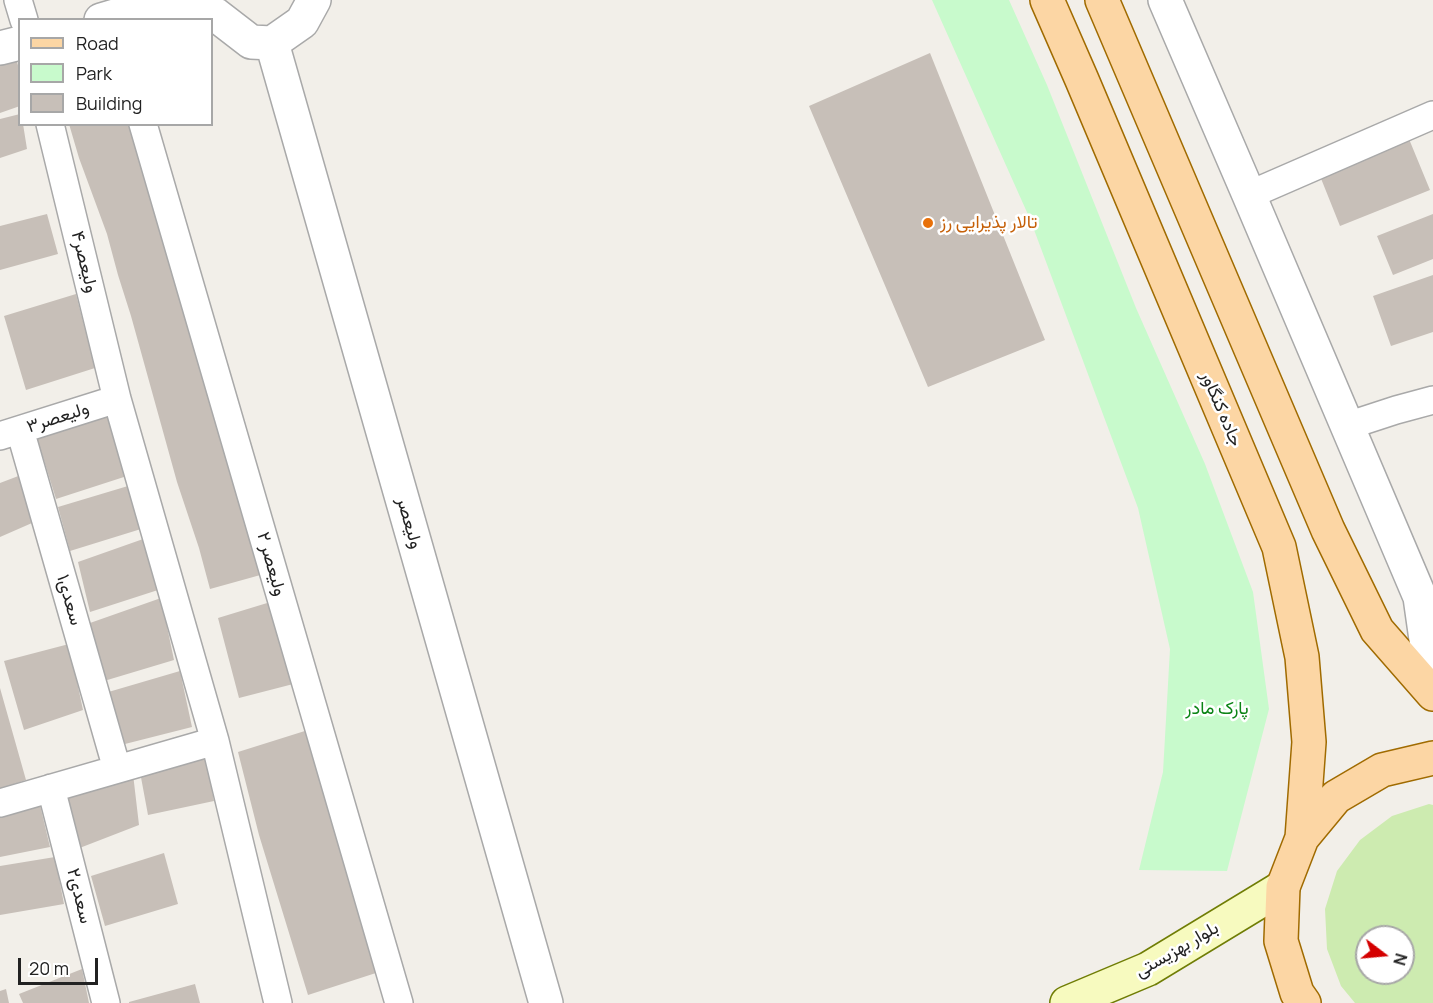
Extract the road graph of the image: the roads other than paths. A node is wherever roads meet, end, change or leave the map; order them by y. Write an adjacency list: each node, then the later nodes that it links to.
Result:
1 (18, 0): 8 (street)
2 (314, 0): 9 (street)
3 (1047, 0): 27 (main road, جاده کنگاور)
4 (1102, 0): 21 (main road)
5 (1165, 0): 15 (street)
6 (164, 1): 7 (street); 9 (street)
7 (108, 14)
8 (23, 18)
9 (272, 43): 32 (street, ولیعصر)
10 (18, 44): 11 (street)
11 (0, 48)
12 (1433, 115): 15 (street)
13 (50, 126): 16 (street, ولیعصر۴)
14 (144, 126): 31 (street, ولیعصر ۲)
15 (1250, 195): 18 (street)
16 (117, 399): 19 (street, ولیعصر۳); 22 (street, ولیعصر۴)
17 (1433, 400): 18 (street)
18 (1347, 426): 20 (street)
19 (10, 433): 24 (street, سعدی۱)
20 (1433, 689)
21 (1433, 694)
22 (215, 741): 24 (street); 30 (street, ولیعصر۴)
23 (1433, 758): 27 (main road)
24 (117, 769): 25 (street)
25 (51, 788): 26 (street); 29 (street, سعدی۲)
26 (0, 803)
27 (1302, 838): 28 (main road)
28 (1283, 887): 33 (main road, بلوار بهزیستی); 34 (main road)
29 (106, 1003)
30 (278, 1003)
31 (399, 1003)
32 (546, 1003)
33 (1066, 1003)
34 (1304, 1003)

